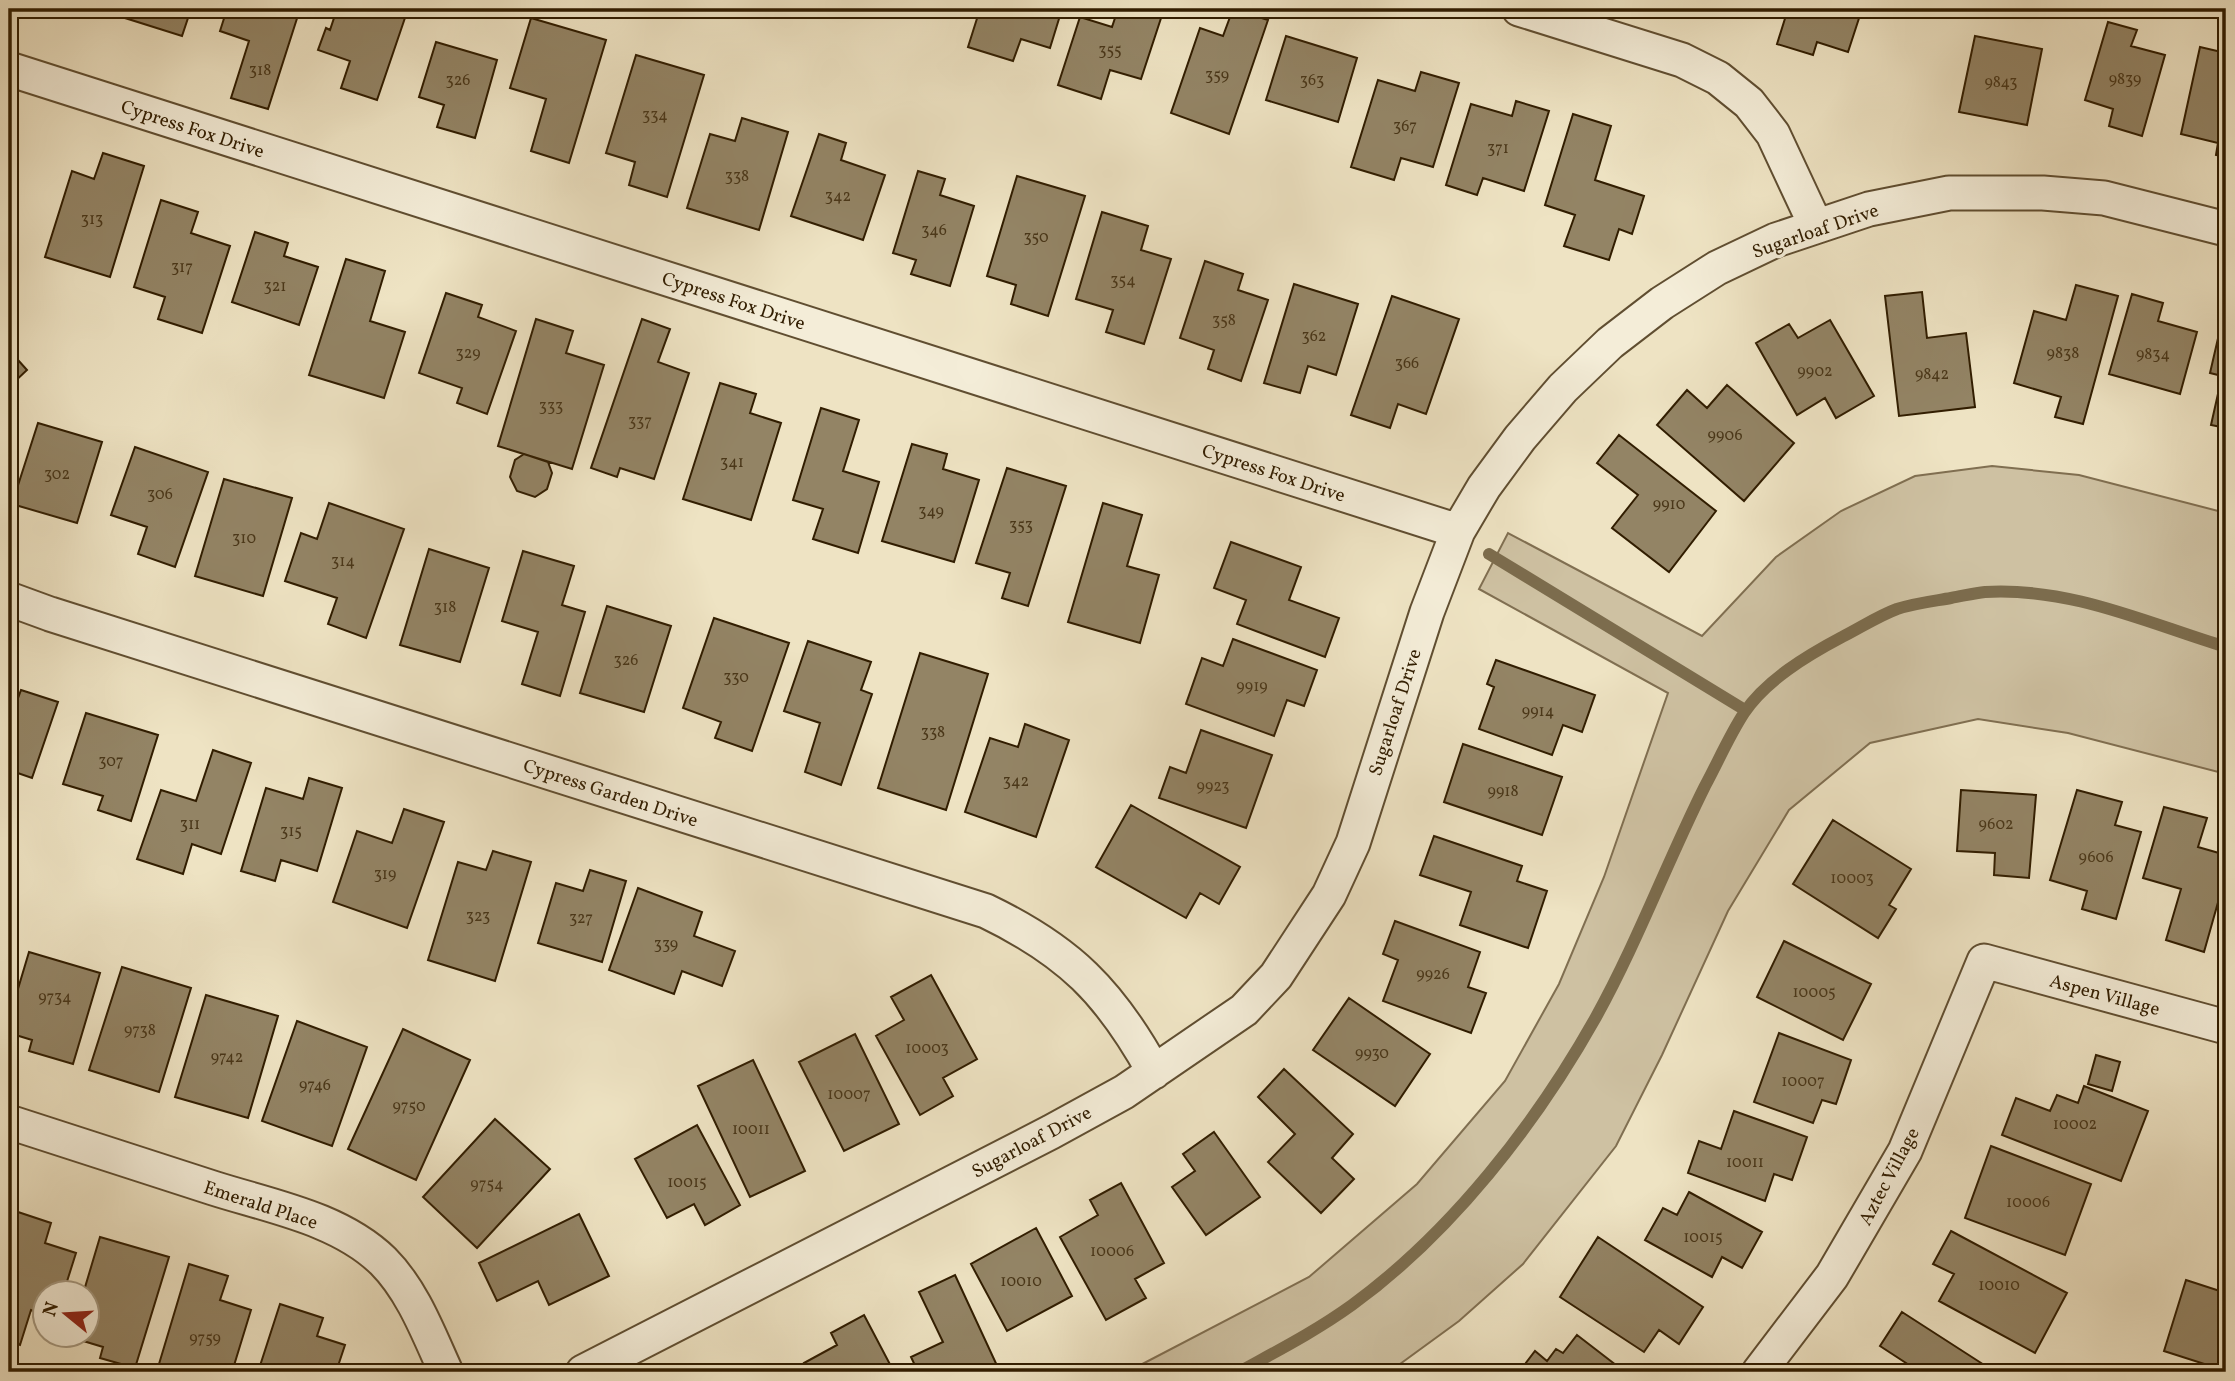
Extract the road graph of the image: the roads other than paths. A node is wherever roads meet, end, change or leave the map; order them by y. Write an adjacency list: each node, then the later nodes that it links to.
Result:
1 (1519, 9): 3 (street)
2 (9, 69): 5 (street, Cypress Fox Drive)
3 (1816, 226): 4 (street, Sugarloaf Drive); 5 (street, Sugarloaf Drive)
4 (2226, 229)
5 (1458, 531): 9 (street, Sugarloaf Drive)
6 (9, 599): 9 (street, Cypress Garden Drive)
7 (1984, 961): 8 (street, Aspen Village); 13 (street, Aztec Village)
8 (2226, 1027)
9 (1154, 1072): 12 (street, Sugarloaf Drive)
10 (9, 1122): 11 (street, Emerald Place)
11 (446, 1372)
12 (583, 1372)
13 (1759, 1372)

